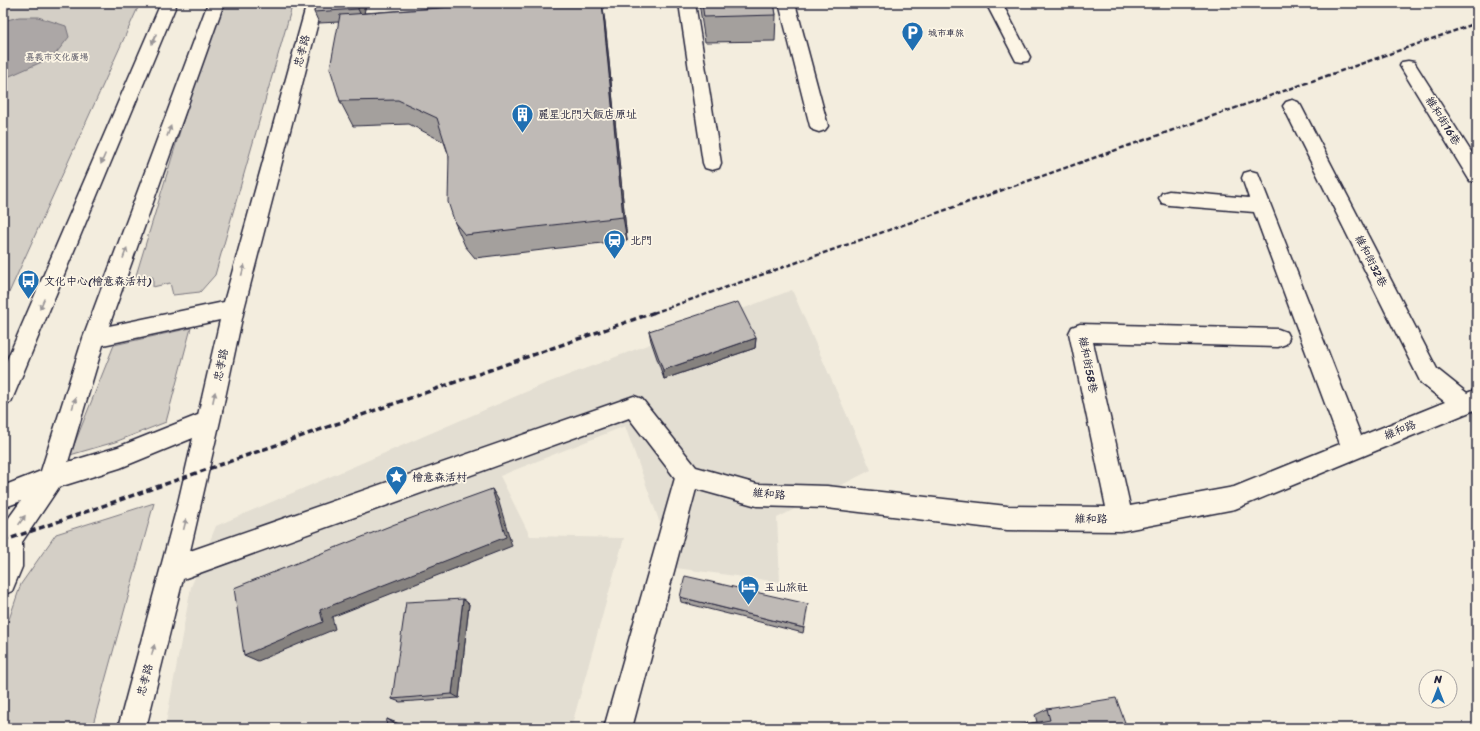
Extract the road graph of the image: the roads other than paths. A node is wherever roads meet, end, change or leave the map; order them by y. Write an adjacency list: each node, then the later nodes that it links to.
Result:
1 (169, 3): 19 (street, one-way to 19)
2 (216, 3): 17 (street, one-way to 2)
3 (315, 3): 16 (street, 忠孝路, one-way to 3)
4 (687, 3): 11 (street)
5 (787, 3): 10 (street)
6 (994, 3): 7 (street)
7 (1022, 57)
8 (1408, 66): 12 (street, 維和街16巷)
9 (1292, 106): 20 (street, 維和街32巷)
10 (819, 126)
11 (712, 163)
12 (1477, 176)
13 (1251, 178): 15 (street)
14 (1169, 198): 15 (street)
15 (1262, 206): 22 (street)
16 (233, 309): 17 (street); 21 (street, 忠孝路, one-way to 16)
17 (94, 338): 24 (street, one-way to 17)
18 (1278, 338): 26 (street, 維和街58巷)
19 (3, 396)
20 (1471, 401): 22 (street, 維和路)
21 (209, 421): 24 (street); 27 (street, 忠孝路, one-way to 21)
22 (1354, 449): 26 (street, 維和路)
23 (688, 476): 26 (street, 維和路); 27 (street); 30 (street)
24 (51, 478): 25 (street); 28 (street, one-way to 24)
25 (3, 497)
26 (1122, 520)
27 (173, 570): 29 (street, 忠孝路, one-way to 27)
28 (3, 582)
29 (132, 728)
30 (618, 728)

